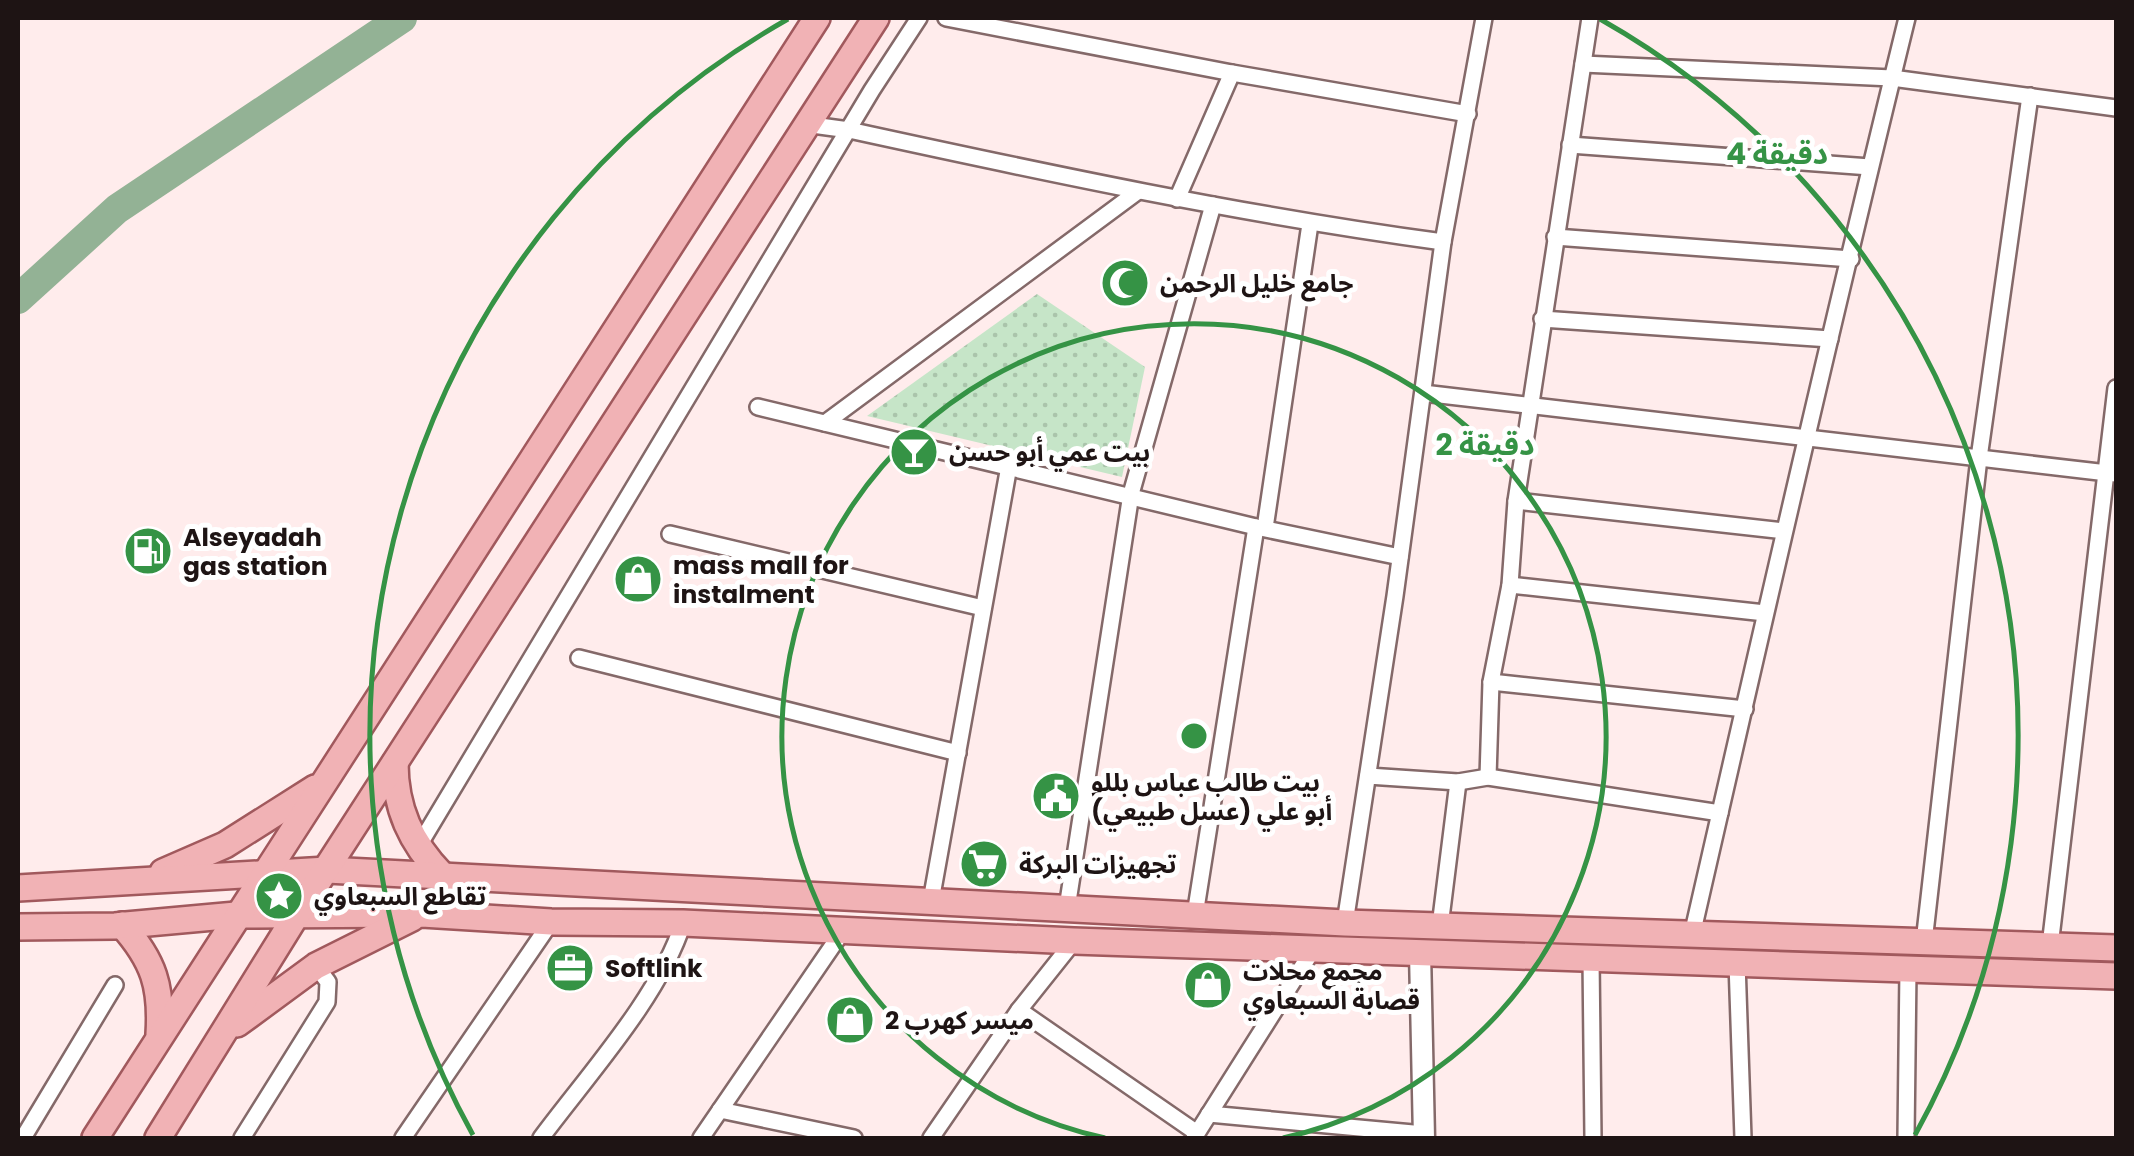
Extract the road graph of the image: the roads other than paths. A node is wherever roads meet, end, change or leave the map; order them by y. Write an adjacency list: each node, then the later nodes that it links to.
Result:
1 (817, 18): 52 (main road)
2 (876, 18): 14 (main road)
3 (919, 18): 15 (street)
4 (946, 18): 9 (street)
5 (1484, 18): 13 (street)
6 (1590, 18): 8 (street)
7 (1906, 18): 10 (street)
8 (1582, 64): 10 (street); 16 (street)
9 (1232, 73): 13 (street); 19 (street)
10 (1892, 78): 11 (street); 17 (street)
11 (2030, 96): 12 (street); 33 (street)
12 (2116, 108)
13 (1468, 114): 23 (street)
14 (805, 124): 15 (street); 49 (main road)
15 (849, 130): 18 (street); 55 (street)
16 (1570, 145): 17 (street); 22 (street)
17 (1870, 167): 24 (street)
18 (1136, 192): 19 (street); 31 (street)
19 (1177, 199): 20 (street)
20 (1213, 204): 21 (street); 36 (street)
21 (1310, 224): 23 (street); 38 (street)
22 (1555, 238): 24 (street); 25 (street)
23 (1443, 242): 28 (street)
24 (1851, 258): 26 (street)
25 (1542, 319): 26 (street); 29 (street)
26 (1830, 339): 32 (street)
27 (2116, 388): 35 (street)
28 (1423, 392): 29 (street); 41 (street)
29 (1528, 405): 32 (street); 37 (street)
30 (758, 407): 31 (street)
31 (825, 422): 34 (street)
32 (1805, 438): 33 (street); 39 (street)
33 (1979, 458): 35 (street); 76 (street)
34 (1009, 466): 36 (street); 43 (street)
35 (2112, 473): 78 (street)
36 (1130, 494): 38 (street); 62 (street)
37 (1516, 501): 39 (street); 42 (street)
38 (1260, 527): 41 (street); 66 (street)
39 (1784, 531): 44 (street)
40 (670, 534): 43 (street)
41 (1400, 557): 50 (street)
42 (1510, 585): 44 (street); 46 (street)
43 (983, 608): 48 (street)
44 (1765, 613): 47 (street)
45 (579, 658): 48 (street)
46 (1491, 682): 47 (street); 51 (street)
47 (1745, 708): 54 (street)
48 (958, 753): 61 (street)
49 (395, 763): 55 (main road); 56 (main road)
50 (1368, 776): 53 (street); 69 (street)
51 (1488, 777): 53 (street); 54 (street)
52 (324, 782): 57 (main road); 59 (main road)
53 (1458, 782): 71 (street)
54 (1720, 813): 74 (street)
55 (418, 847): 58 (main road)
56 (327, 870): 57 (main road); 58 (main road); 63 (main road)
57 (268, 872): 59 (main road); 65 (main road)
58 (442, 875): 61 (main road)
59 (131, 881): 60 (main road)
60 (18, 888)
61 (931, 901): 62 (main road)
62 (1067, 908): 66 (main road)
63 (297, 914): 64 (main road); 65 (main road); 90 (main road)
64 (422, 914): 67 (main road); 84 (main road)
65 (236, 915): 70 (main road); 91 (main road)
66 (1195, 915): 69 (main road)
67 (550, 922): 68 (main road); 100 (street)
68 (683, 923): 73 (main road); 101 (street)
69 (1346, 923): 71 (main road)
70 (122, 925): 72 (main road); 91 (main road)
71 (1440, 926): 74 (main road)
72 (18, 927)
73 (842, 932): 75 (main road); 92 (street)
74 (1692, 935): 76 (main road)
75 (1074, 941): 79 (main road); 89 (street)
76 (1924, 942): 77 (main road)
77 (1980, 944): 78 (main road); 86 (main road)
78 (2050, 946): 80 (main road)
79 (1314, 948): 81 (main road); 93 (street)
80 (2116, 948)
81 (1420, 952): 82 (main road); 95 (street)
82 (1591, 958): 83 (main road); 105 (street)
83 (1738, 963): 85 (main road); 106 (street)
84 (316, 966): 90 (main road); 99 (street)
85 (1908, 969): 86 (main road); 107 (street)
86 (1978, 972): 87 (main road)
87 (2116, 976)
88 (115, 985): 96 (street)
89 (1019, 1010): 94 (street); 104 (street)
90 (222, 1037): 98 (main road)
91 (159, 1038): 97 (main road)
92 (720, 1110): 102 (street); 103 (street)
93 (1209, 1114): 94 (street); 95 (street)
94 (1195, 1136)
95 (1424, 1136)
96 (24, 1138)
97 (95, 1138)
98 (158, 1138)
99 (242, 1138)
100 (403, 1138)
101 (541, 1138)
102 (701, 1138)
103 (854, 1138)
104 (931, 1138)
105 (1593, 1138)
106 (1743, 1138)
107 (1906, 1138)

